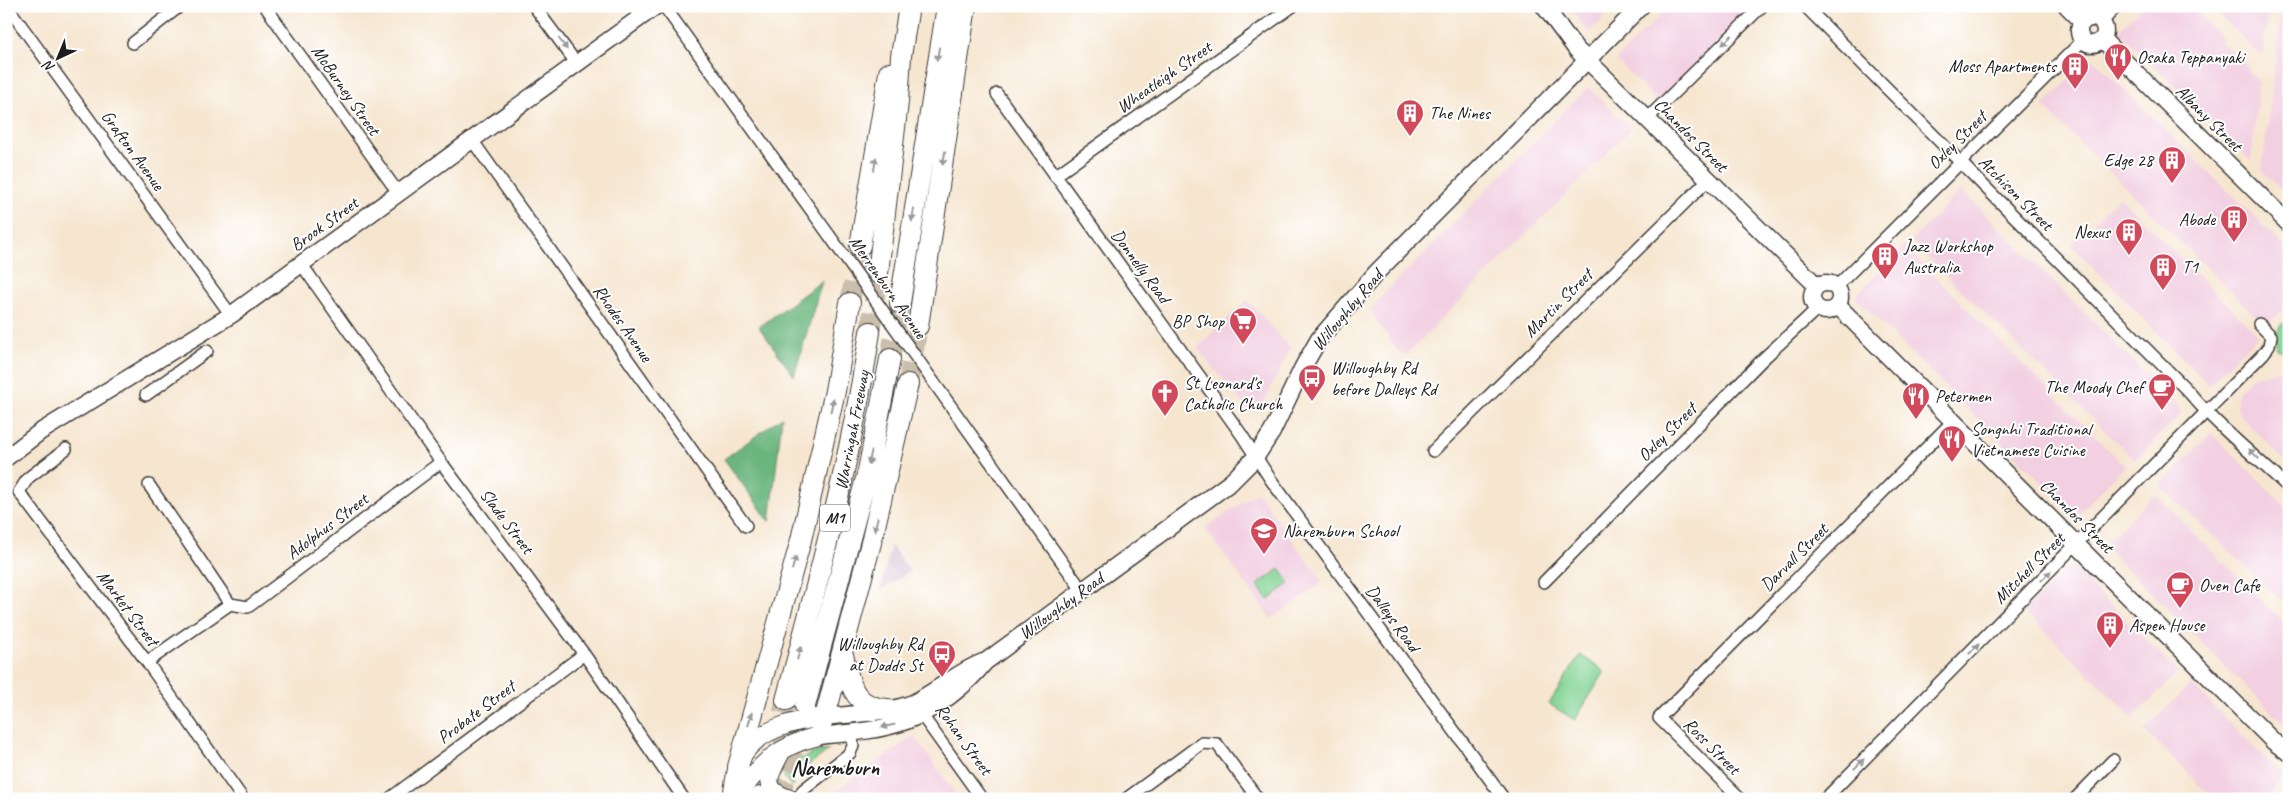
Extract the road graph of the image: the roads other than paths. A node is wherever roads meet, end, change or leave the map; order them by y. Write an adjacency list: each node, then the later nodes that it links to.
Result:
1 (7, 6): 42 (street, Grafton Avenue)
2 (180, 6): 21 (street)
3 (265, 6): 31 (street, McBurney Street)
4 (534, 6): 24 (street, one-way to 24)
5 (656, 6): 24 (main road, Brook Street)
6 (664, 6): 64 (street, Merrenburn Avenue, bridge)
7 (910, 6): 22 (highway)
8 (947, 6): 38 (highway, one-way to 38)
9 (966, 6): 44 (highway, one-way to 44)
10 (1293, 6): 29 (street, Wheatleigh Street)
11 (1544, 6): 23 (main road, Chandos Street)
12 (1641, 6): 23 (main road, Willoughby Road)
13 (1762, 6): 26 (street, one-way to 26)
14 (1805, 6): 28 (street, Atchison Street)
15 (2067, 6): 17 (main road)
16 (2117, 6): 18 (street)
17 (2082, 22): 18 (main road); 20 (main road)
18 (2102, 22): 19 (main road)
19 (2102, 39): 20 (main road); 32 (main road, Albany Street)
20 (2083, 40): 28 (street, Oxley Street)
21 (133, 42)
22 (901, 56): 33 (highway, one-way to 22); 35 (highway)
23 (1587, 60): 26 (main road, Chandos Street); 57 (main road, Willoughby Road)
24 (577, 64): 27 (main road, Brook Street)
25 (997, 94): 29 (street, Donnelly Road)
26 (1647, 119): 30 (main road, Chandos Street)
27 (472, 140): 31 (main road, Brook Street); 61 (street, Rhodes Avenue)
28 (1960, 162): 37 (street, Oxley Street); 52 (street, Atchison Street)
29 (1055, 176): 57 (street, Donnelly Road)
30 (1708, 180): 36 (main road, Chandos Street); 55 (street, Martin Street)
31 (398, 194): 34 (main road, Brook Street)
32 (2289, 224)
33 (860, 246)
34 (302, 265): 42 (main road, Brook Street); 58 (street, Slade Street)
35 (878, 273)
36 (1817, 286): 37 (main road); 41 (main road)
37 (1836, 287): 40 (main road)
38 (900, 302)
39 (850, 303): 77 (highway, one-way to 39)
40 (1838, 306): 41 (main road); 53 (main road, Chandos Street)
41 (1818, 308): 63 (street, Oxley Street)
42 (231, 315): 47 (main road, Brook Street)
43 (2259, 324): 52 (street, Mitchell Street)
44 (918, 326)
45 (870, 332): 48 (highway, Warringah Freeway / M1, one-way to 45)
46 (207, 351): 49 (street)
47 (163, 359): 49 (street); 56 (main road, Brook Street)
48 (890, 359)
49 (172, 376): 51 (street)
50 (908, 384): 66 (highway, one-way to 66)
51 (146, 395)
52 (2206, 412): 60 (street, Atchison Street, one-way to 52); 62 (street, Mitchell Street)
53 (1954, 420): 62 (main road, Chandos Street); 71 (street, Darvall Street)
54 (66, 450): 68 (street, Market Street)
55 (1433, 451)
56 (6, 458)
57 (1255, 458): 64 (main road, Willoughby Road); 87 (street, Dalleys Road)
58 (441, 462): 65 (street, Adolphus Street); 67 (street, Slade Street)
59 (149, 485): 65 (street)
60 (2289, 488)
61 (746, 526)
62 (2077, 545): 75 (main road, Chandos Street); 89 (street, Mitchell Street, one-way to 62)
63 (1544, 582)
64 (1082, 590): 69 (main road, Willoughby Road)
65 (230, 604): 68 (street)
66 (843, 653): 70 (highway); 72 (highway)
67 (584, 654): 79 (street, Probate Street); 80 (street, Slade Street)
68 (147, 662): 78 (street, Market Street)
69 (917, 708): 70 (main road, Willoughby Road); 73 (main road, Willoughby Road, one-way to 73); 84 (street, Rohan Street)
70 (888, 709): 72 (main road, Willoughby Road)
71 (1659, 718): 88 (street, Ross Street)
72 (822, 727): 73 (main road, Willoughby Road); 74 (main road, Willoughby Road); 77 (main road, Willoughby Road)
73 (852, 732): 83 (street)
74 (782, 749): 81 (main road, Willoughby Road); 82 (main road)
75 (2289, 753)
76 (2114, 760): 90 (street)
77 (738, 767): 81 (main road, Willoughby Road)
78 (243, 799)
79 (389, 799)
80 (684, 799)
81 (734, 799)
82 (790, 799)
83 (798, 799)
84 (982, 799)
85 (1126, 799): 86 (street)
86 (1258, 799)
87 (1504, 799)
88 (1740, 799)
89 (1825, 799)
90 (2075, 799)

